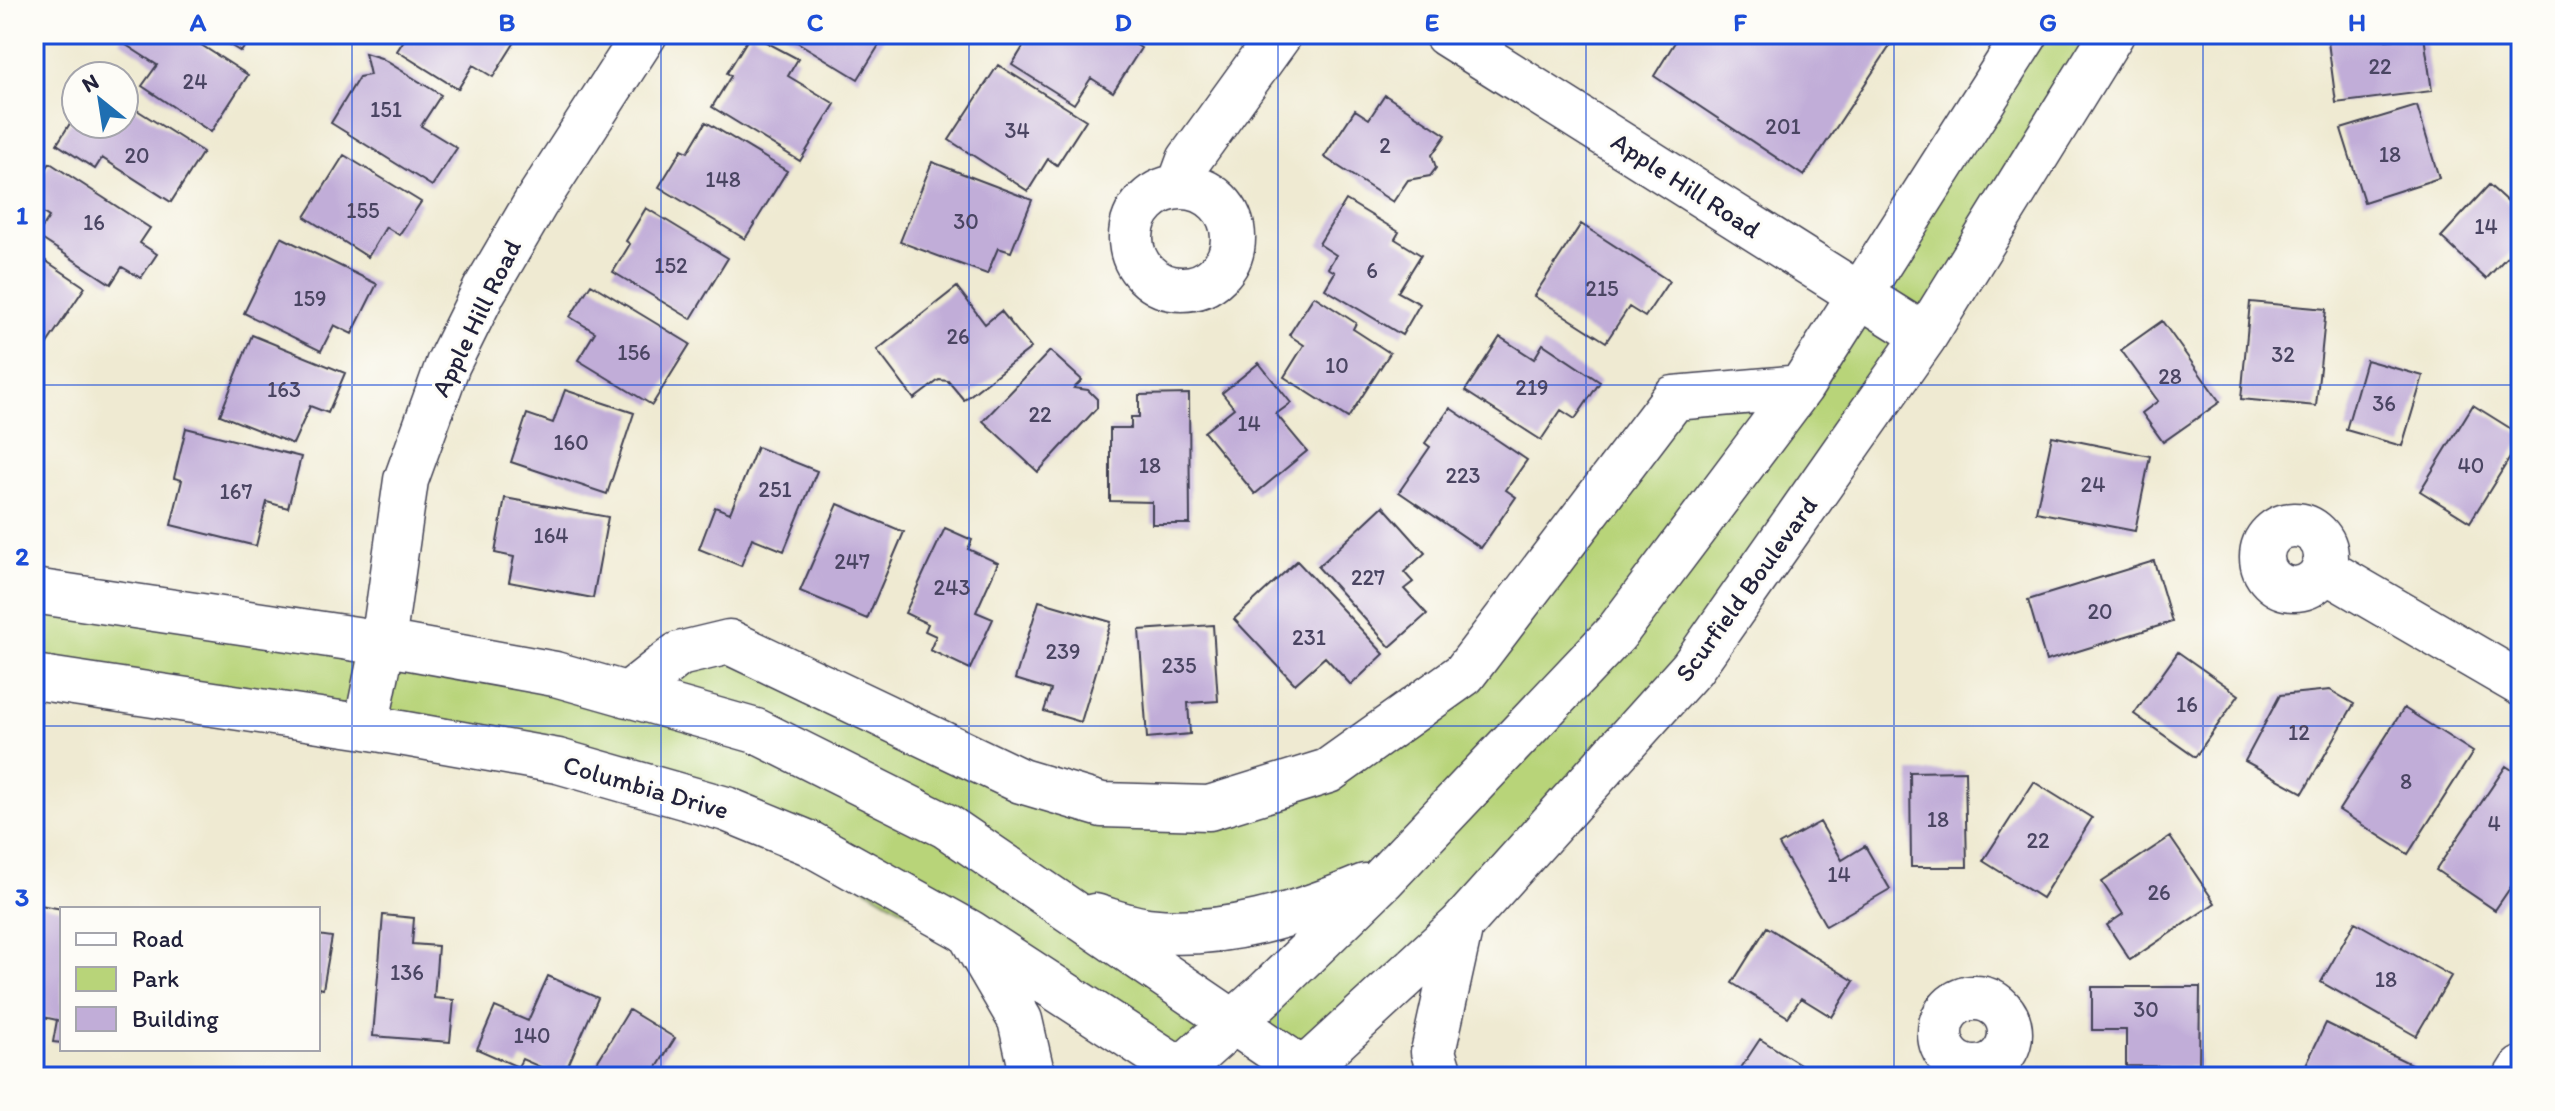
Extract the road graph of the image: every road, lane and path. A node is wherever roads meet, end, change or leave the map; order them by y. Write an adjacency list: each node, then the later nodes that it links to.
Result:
1 (645, 34): 12 (street, Apple Hill Road)
2 (1280, 34): 6 (street)
3 (1446, 34): 7 (street, Apple Hill Road)
4 (2026, 34): 7 (street)
5 (2112, 34): 8 (street, Scurfield Boulevard)
6 (1179, 187)
7 (1861, 296): 8 (street, Apple Hill Road); 9 (street)
8 (1925, 336): 19 (street, Scurfield Boulevard)
9 (1801, 387): 15 (street); 17 (street)
10 (2323, 569): 14 (street)
11 (34, 591): 12 (street)
12 (383, 643): 15 (street); 16 (street, Apple Hill Road)
13 (34, 677): 16 (street, Columbia Drive)
14 (2521, 684)
15 (627, 695): 18 (street)
16 (366, 727): 20 (street, Columbia Drive)
17 (1382, 880): 18 (street); 21 (street)
18 (1065, 909): 21 (street)
19 (1461, 925): 24 (street, Scurfield Boulevard); 26 (street)
20 (969, 932): 23 (street, Columbia Drive); 25 (street)
21 (1233, 1022): 23 (street); 24 (street)
22 (2521, 1069): 27 (street)
23 (1182, 1074)
24 (1305, 1075)
25 (1033, 1077)
26 (1441, 1077)
27 (2516, 1077)

